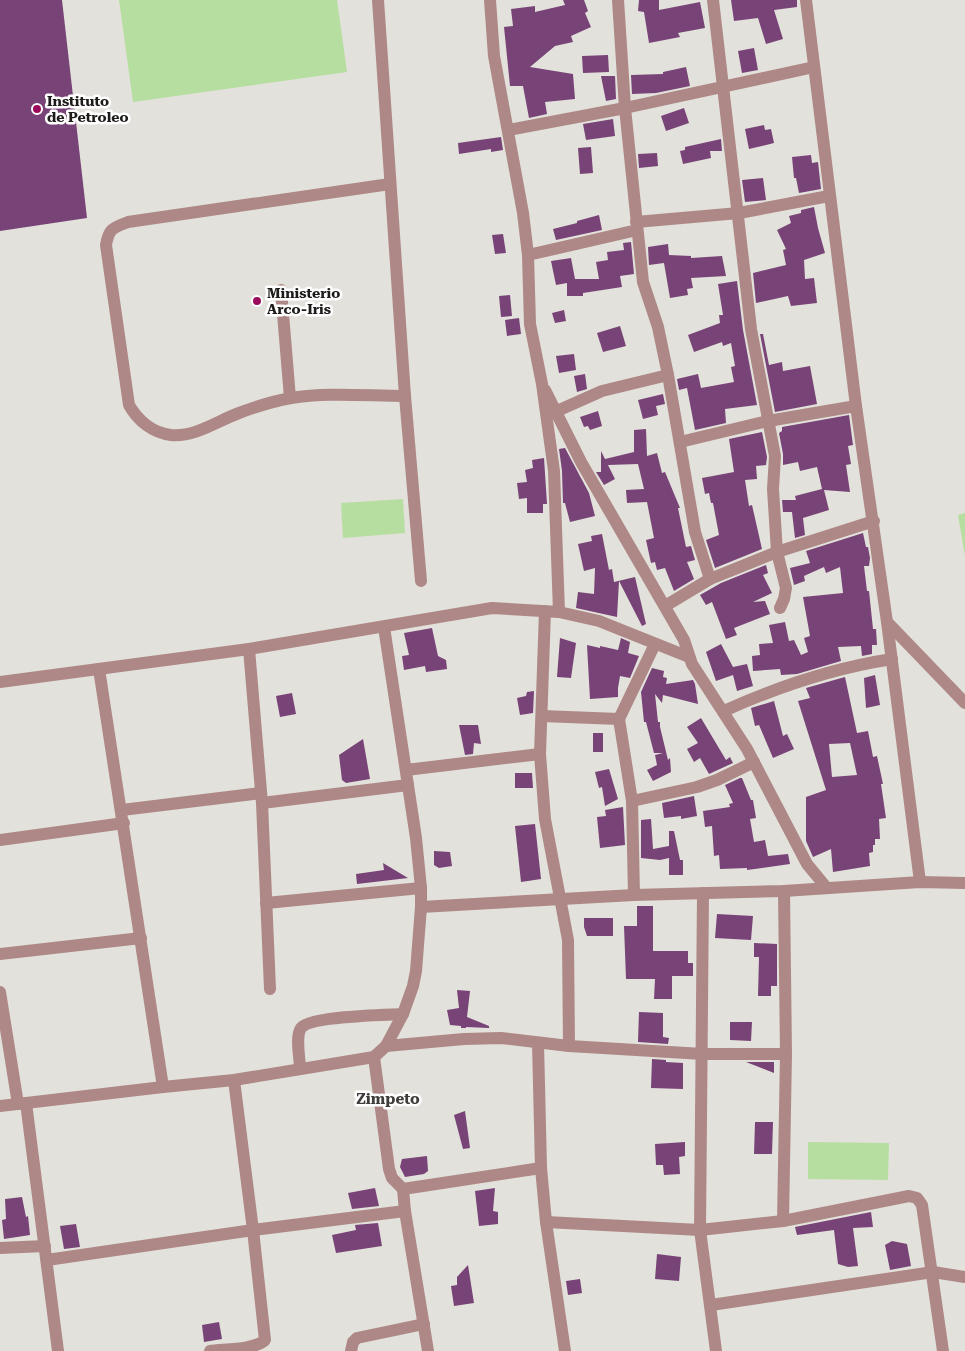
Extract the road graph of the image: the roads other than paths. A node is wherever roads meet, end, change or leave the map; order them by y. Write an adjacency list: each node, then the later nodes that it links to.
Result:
1 (378, 0): 10 (street)
2 (490, 0): 9 (street)
3 (618, 0): 8 (street)
4 (713, 0): 7 (street)
5 (806, 0): 6 (street)
6 (814, 67): 7 (street); 11 (street)
7 (724, 86): 8 (street); 12 (street)
8 (626, 108): 9 (street); 13 (street)
9 (508, 130): 14 (street)
10 (390, 184): 18 (street); 19 (street)
11 (829, 196): 12 (street); 20 (street)
12 (739, 214): 13 (street); 22 (street)
13 (637, 226): 14 (street); 16 (street)
14 (528, 256): 17 (street)
15 (281, 290): 19 (street)
16 (668, 375): 21 (street); 23 (street)
17 (542, 384): 21 (street); 31 (street)
18 (405, 396): 19 (street); 27 (street)
19 (290, 398)
20 (856, 406): 22 (street); 24 (street)
21 (557, 411): 28 (street)
22 (768, 421): 23 (street); 25 (street)
23 (680, 442): 26 (street)
24 (874, 521): 25 (street); 32 (street)
25 (777, 552): 26 (street); 29 (street)
26 (710, 579): 28 (street)
27 (420, 581)
28 (665, 606): 36 (street)
29 (780, 608)
30 (545, 611): 31 (street); 33 (street); 42 (street)
31 (559, 612): 34 (street)
32 (887, 622): 37 (street); 40 (street)
33 (384, 627): 35 (street); 46 (street)
34 (654, 644): 36 (street); 43 (street)
35 (248, 649): 38 (street); 48 (street)
36 (688, 657): 41 (street)
37 (892, 659): 41 (street); 53 (street)
38 (99, 669): 39 (street); 50 (street)
39 (0, 682)
40 (965, 704)
41 (724, 711): 45 (street)
42 (542, 716): 43 (street); 44 (street)
43 (619, 719): 49 (street)
44 (540, 754): 46 (street); 60 (street)
45 (754, 762): 49 (street); 55 (street)
46 (406, 770): 47 (street)
47 (408, 786): 48 (street); 56 (street)
48 (261, 798): 50 (street); 61 (street)
49 (632, 801): 59 (street)
50 (122, 810): 51 (street)
51 (124, 823): 52 (street); 63 (street)
52 (0, 840)
53 (920, 882): 54 (street); 55 (street)
54 (965, 883)
55 (826, 887): 57 (street)
56 (421, 888): 61 (street); 62 (street)
57 (784, 891): 58 (street); 72 (street)
58 (703, 894): 59 (street); 71 (street)
59 (634, 895): 60 (street)
60 (560, 899): 62 (street); 70 (street)
61 (266, 903): 65 (street)
62 (420, 907): 67 (street)
63 (141, 938): 64 (street); 76 (street)
64 (0, 954)
65 (270, 989)
66 (0, 992): 77 (street)
67 (403, 1014): 69 (street); 74 (street)
68 (538, 1043): 69 (street); 70 (street); 79 (street)
69 (386, 1046): 73 (street)
70 (569, 1046): 71 (street)
71 (702, 1054): 72 (street); 85 (street)
72 (786, 1054): 82 (street)
73 (374, 1056): 74 (street); 80 (street)
74 (300, 1069): 75 (street)
75 (234, 1080): 76 (street); 84 (street)
76 (164, 1086): 77 (street)
77 (22, 1103): 78 (street); 86 (street)
78 (0, 1106)
79 (541, 1168): 80 (street); 83 (street)
80 (403, 1189): 81 (street)
81 (405, 1211): 84 (street); 92 (street)
82 (783, 1221): 85 (street); 89 (street)
83 (546, 1222): 85 (street); 97 (street)
84 (253, 1230): 88 (street); 94 (street)
85 (700, 1230): 91 (street)
86 (45, 1246): 87 (street); 88 (street)
87 (0, 1248)
88 (47, 1260): 93 (street)
89 (933, 1272): 90 (street); 91 (street); 99 (street)
90 (965, 1277)
91 (711, 1305): 98 (street)
92 (424, 1324): 95 (street); 96 (street)
93 (58, 1351)
94 (210, 1351)
95 (351, 1351)
96 (428, 1351)
97 (565, 1351)
98 (716, 1351)
99 (943, 1351)

